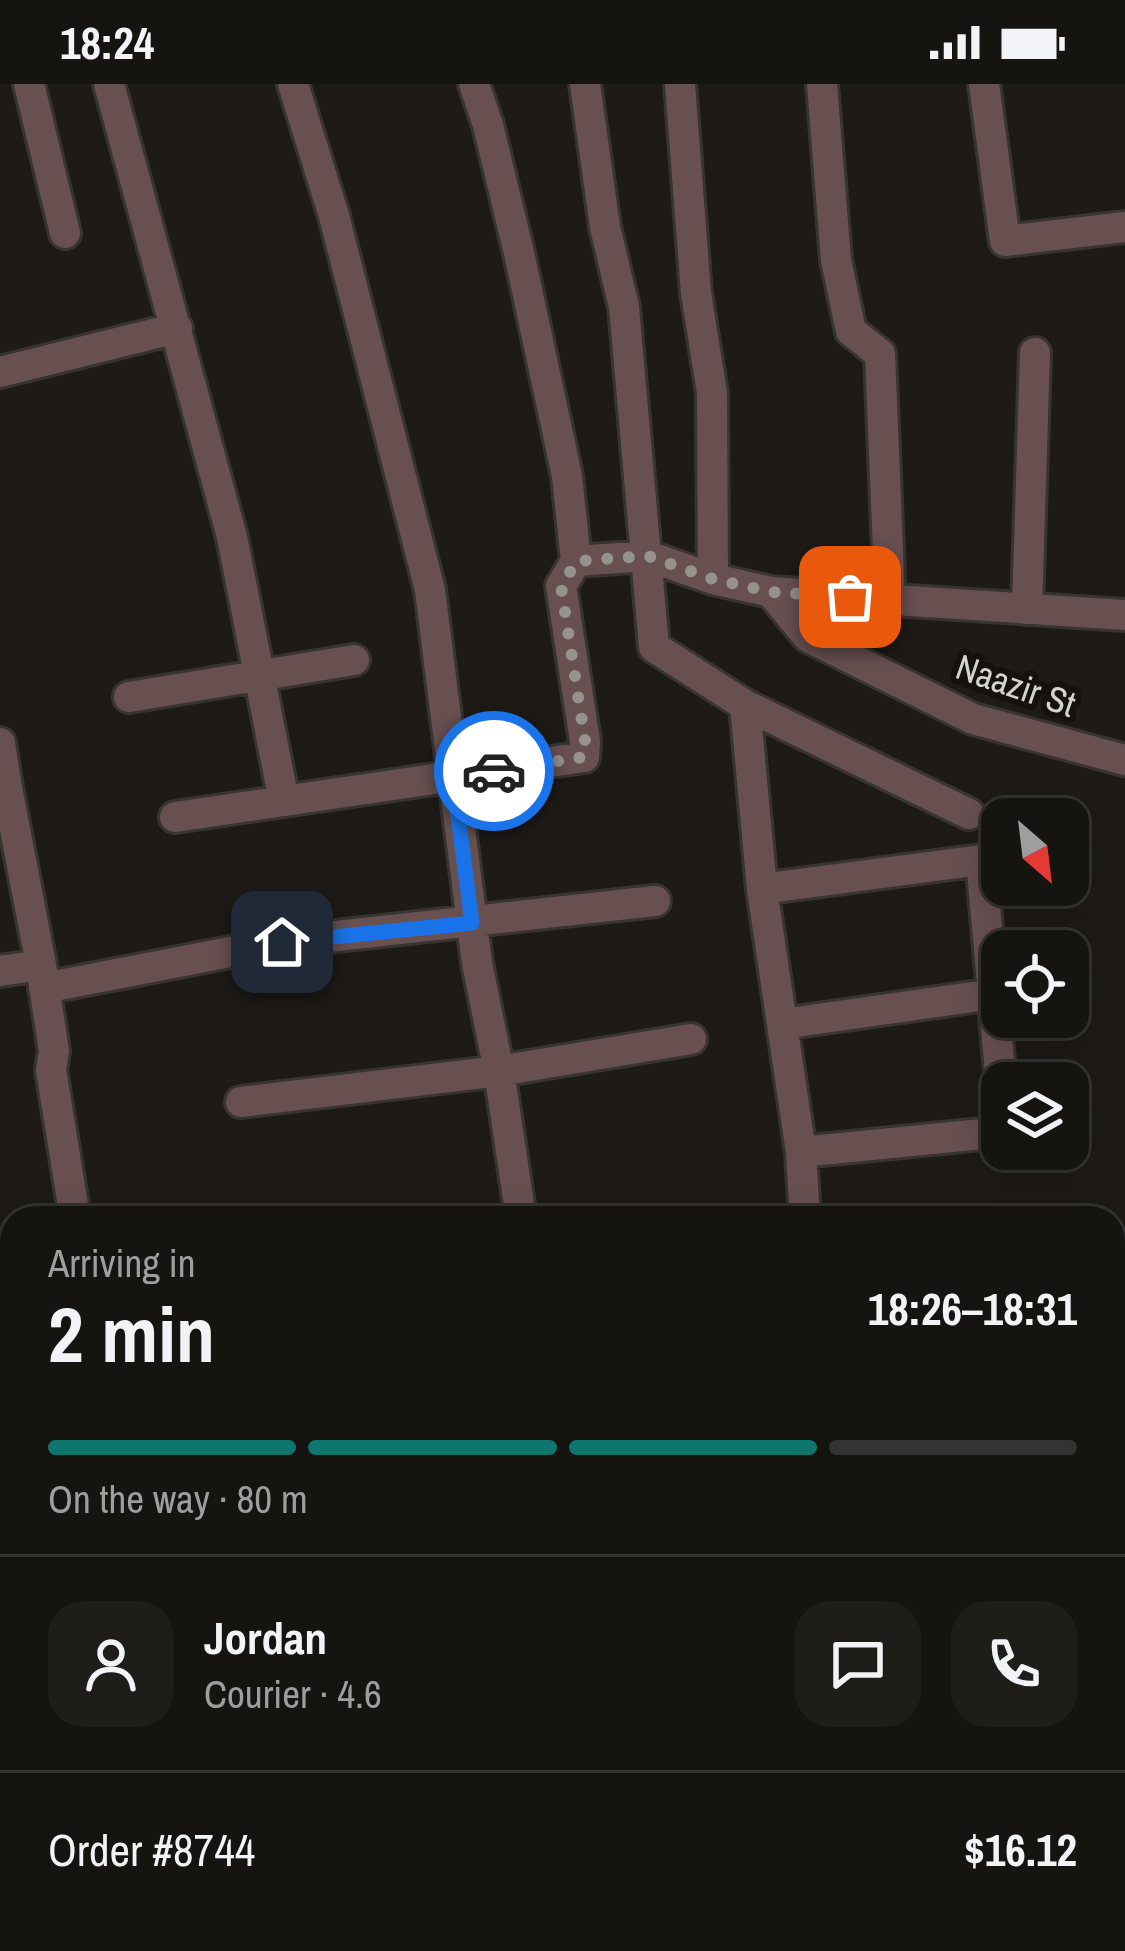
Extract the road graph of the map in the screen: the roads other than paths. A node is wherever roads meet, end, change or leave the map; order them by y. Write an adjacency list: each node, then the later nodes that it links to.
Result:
1 (29, 84): 10 (street)
2 (110, 84): 11 (street)
3 (293, 84): 27 (street)
4 (474, 84): 15 (street)
5 (585, 84): 14 (street)
6 (680, 84): 16 (street)
7 (822, 84): 18 (street)
8 (984, 84): 9 (street)
9 (1125, 227)
10 (65, 232)
11 (177, 328): 13 (street); 22 (street)
12 (1035, 353): 19 (street)
13 (0, 372)
14 (648, 556): 15 (street); 16 (street); 24 (street)
15 (577, 561): 27 (street)
16 (713, 579): 17 (street)
17 (771, 592): 18 (street); 26 (street, Naazir St)
18 (890, 600): 19 (street)
19 (1027, 609): 20 (street)
20 (1125, 615)
21 (354, 660): 22 (street)
22 (260, 676): 23 (street); 29 (street)
23 (129, 697)
24 (745, 705): 30 (street); 32 (street)
25 (0, 743): 28 (street)
26 (1125, 760)
27 (453, 777): 29 (street); 34 (street)
28 (3, 783): 37 (street)
29 (284, 801): 31 (street)
30 (969, 814)
31 (175, 817)
32 (762, 889): 35 (street); 39 (street)
33 (655, 901): 34 (street)
34 (472, 923): 37 (street); 41 (street)
35 (987, 930)
36 (0, 971): 37 (street)
37 (42, 976): 45 (street)
38 (981, 996): 39 (street)
39 (782, 1024): 44 (street)
40 (691, 1039): 41 (street)
41 (499, 1071): 42 (street); 46 (street)
42 (241, 1102)
43 (981, 1134): 44 (street)
44 (801, 1152): 47 (street)
45 (72, 1206)
46 (519, 1206)
47 (804, 1206)

